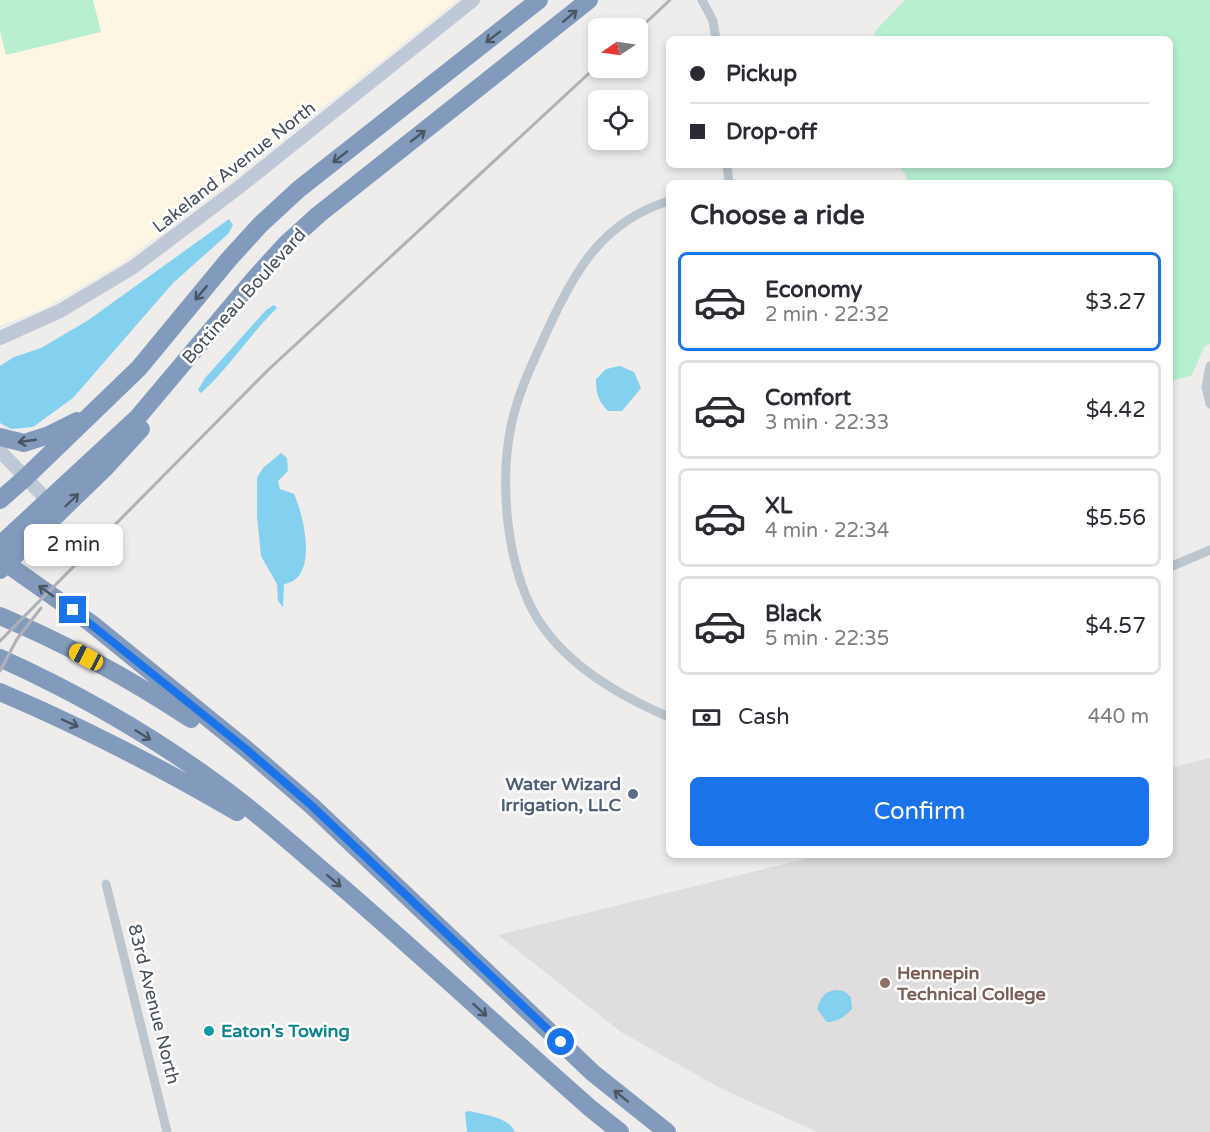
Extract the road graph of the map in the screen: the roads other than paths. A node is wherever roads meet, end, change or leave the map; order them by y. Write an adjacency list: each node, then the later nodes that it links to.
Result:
1 (473, 0): 7 (street, Lakeland Avenue North)
2 (539, 0): 11 (highway, Bottineau Boulevard, one-way to 11)
3 (589, 0): 8 (highway, Bottineau Boulevard, one-way to 3)
4 (702, 0): 5 (street)
5 (715, 36)
6 (666, 202): 25 (street)
7 (0, 338)
8 (196, 350): 16 (highway, Bottineau Boulevard); 21 (highway, one-way to 8)
9 (1210, 366): 10 (street)
10 (1210, 404)
11 (92, 414): 12 (highway, one-way to 12); 14 (highway, Bottineau Boulevard)
12 (0, 436)
13 (0, 451): 14 (street)
14 (26, 478): 15 (highway, Bottineau Boulevard); 16 (street)
15 (2, 497)
16 (49, 502): 17 (highway, Bottineau Boulevard)
17 (0, 545)
18 (1210, 550): 20 (street)
19 (0, 559): 26 (highway, one-way to 19)
20 (1173, 566)
21 (0, 570)
22 (0, 616): 26 (highway)
23 (0, 658): 27 (highway, one-way to 27)
24 (8, 695): 27 (highway, one-way to 27)
25 (666, 715)
26 (312, 806): 31 (highway, one-way to 26)
27 (290, 843): 30 (highway, one-way to 30)
28 (106, 884): 29 (street, 83rd Avenue North)
29 (167, 1132)
30 (620, 1132)
31 (667, 1132)

